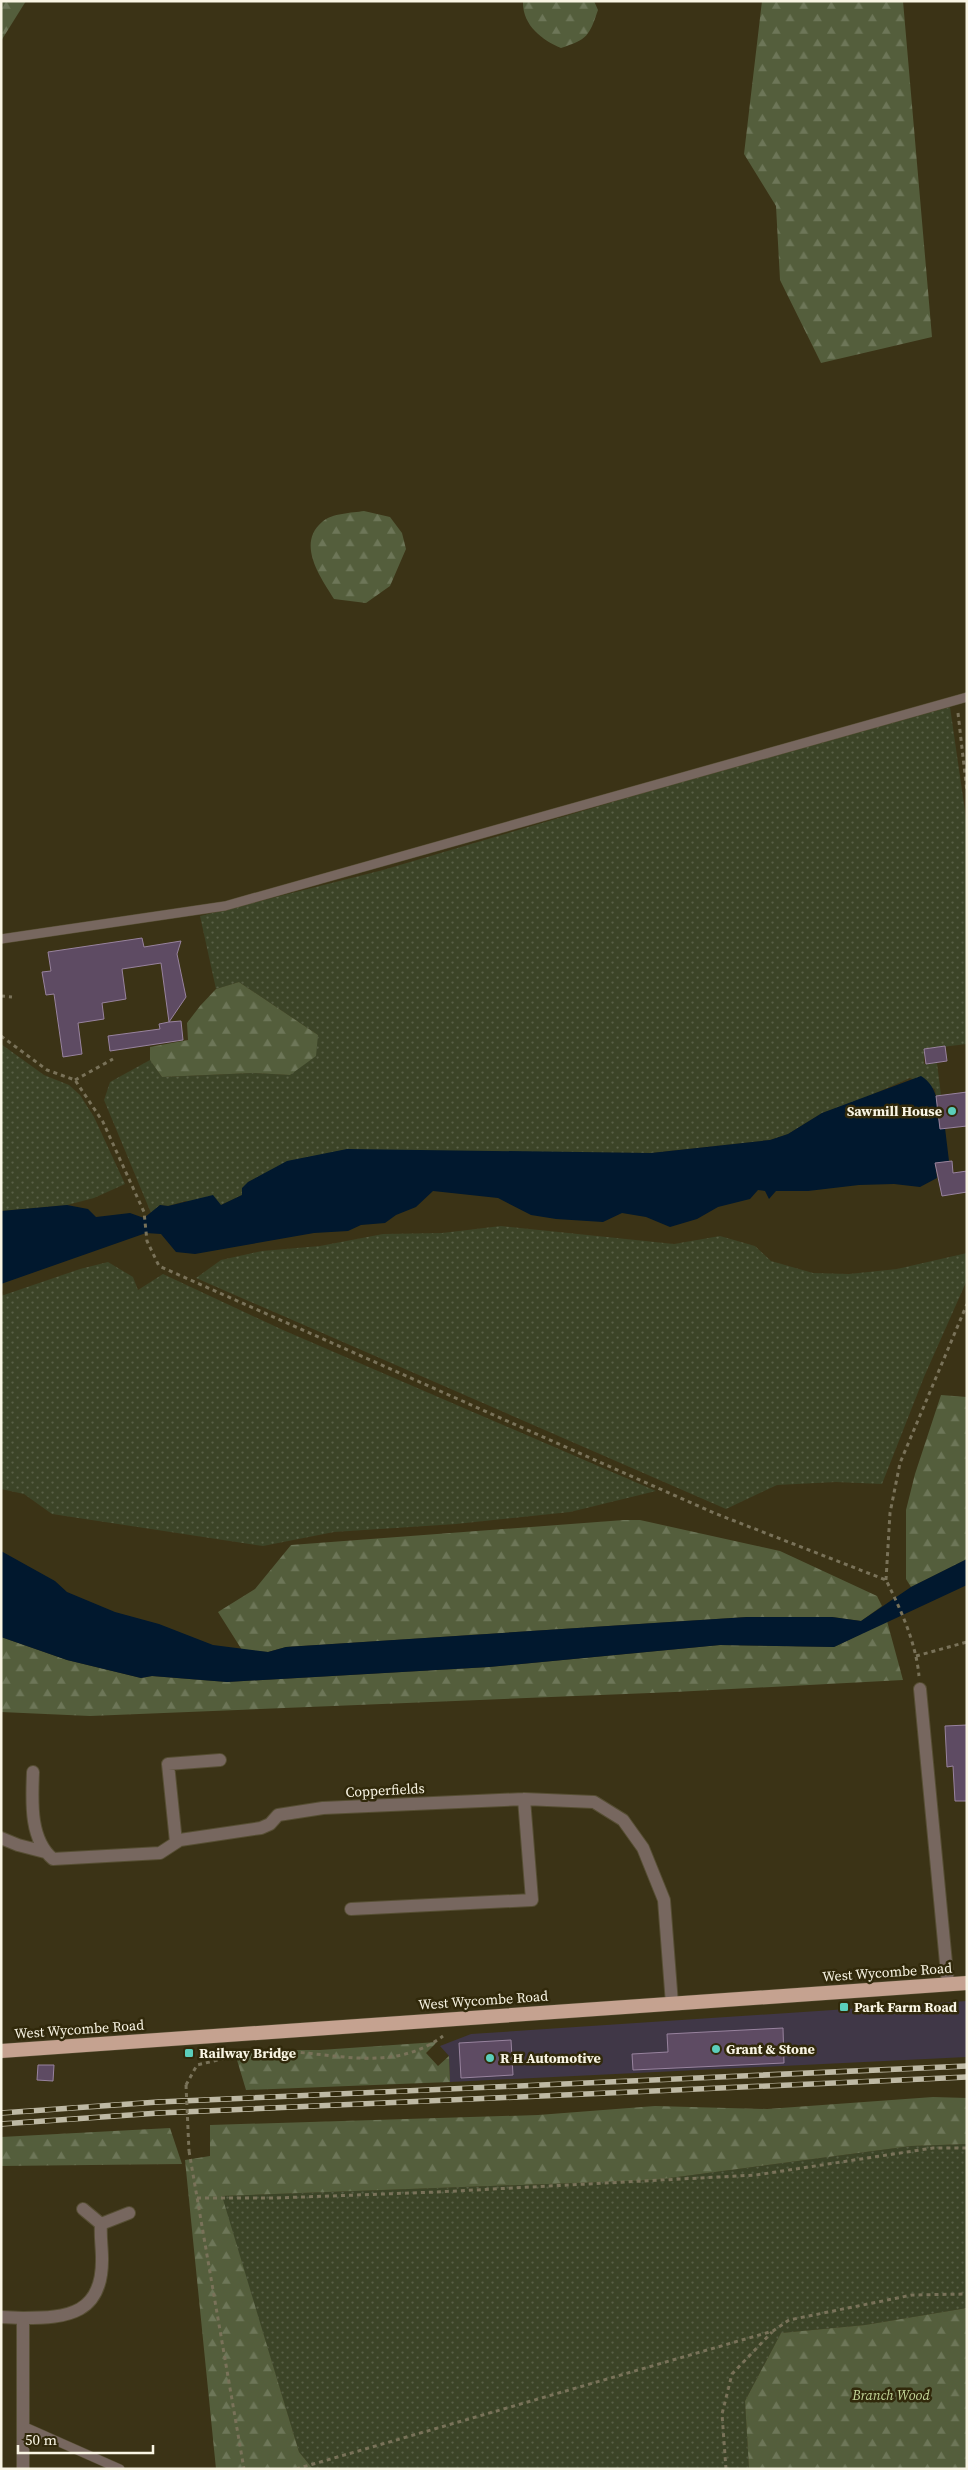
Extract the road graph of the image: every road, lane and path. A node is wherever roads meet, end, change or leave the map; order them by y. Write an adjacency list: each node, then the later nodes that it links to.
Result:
1 (967, 697): 2 (lane)
2 (957, 700): 3 (path); 4 (lane)
3 (967, 792)
4 (1, 939)
5 (1, 996): 6 (path)
6 (12, 997)
7 (1, 1036): 9 (path)
8 (113, 1060): 9 (path)
9 (75, 1080): 11 (path)
10 (967, 1304): 11 (path)
11 (886, 1580): 13 (path)
12 (967, 1642): 13 (path)
13 (916, 1656): 14 (path)
14 (920, 1689): 23 (street)
15 (220, 1760): 19 (street)
16 (33, 1772): 20 (street)
17 (524, 1798): 19 (street, Copperfields); 21 (street); 24 (street, Copperfields)
18 (1, 1838): 20 (street, Copperfields)
19 (176, 1842): 20 (street, Copperfields)
20 (45, 1852)
21 (351, 1909)
22 (967, 1983): 23 (highway, West Wycombe Road)
23 (948, 1984): 24 (highway, West Wycombe Road)
24 (672, 2004): 25 (highway, West Wycombe Road)
25 (470, 2017): 26 (highway, West Wycombe Road); 28 (path, bridge)
26 (1, 2051)
27 (967, 2148): 28 (path)
28 (197, 2198): 39 (path)
29 (83, 2209): 31 (street)
30 (129, 2213): 31 (street)
31 (101, 2224): 34 (street)
32 (967, 2294): 35 (path)
33 (1, 2317): 34 (street)
34 (23, 2318): 36 (street)
35 (773, 2331): 40 (path); 41 (path)
36 (23, 2426): 37 (street); 38 (lane)
37 (22, 2469)
38 (120, 2469)
39 (244, 2469)
40 (296, 2469)
41 (726, 2469)

